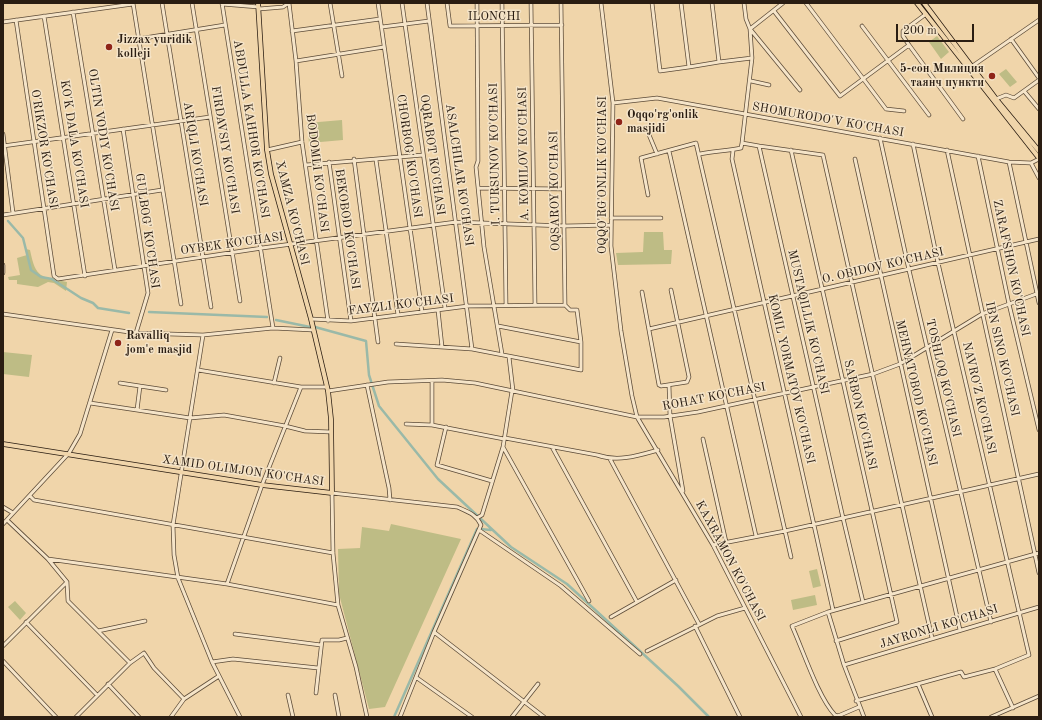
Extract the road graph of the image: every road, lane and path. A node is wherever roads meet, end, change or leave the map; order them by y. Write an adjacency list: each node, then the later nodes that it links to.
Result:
1 (162, 3): 48 (street, ARIQLI KO'CHASI)
2 (192, 3): 45 (street, FIRDAVSIY KO'CHASI)
3 (289, 3): 25 (street); 47 (street, BODOMLI KO'CHASI)
4 (330, 3): 39 (street)
5 (378, 3): 31 (street, CHORBOG' KO'CHASI)
6 (402, 3): 36 (street, OQRABOT KO'CHASI)
7 (426, 3): 34 (street, ASALCHILAR KO'CHASI)
8 (447, 3): 40 (street, ILONCHI)
9 (477, 3): 40 (street)
10 (502, 3): 44 (street, I. TURSUNOV KO'CHASI)
11 (531, 3): 41 (street, A. KOMILOV KO'CHASI)
12 (561, 3): 38 (street, OQSAROY KO'CHASI)
13 (602, 3): 68 (street, OQQO'RG'ONLIK KO'CHASI)
14 (652, 3): 58 (street)
15 (681, 3): 58 (street)
16 (712, 3): 57 (street)
17 (744, 3): 46 (street)
18 (776, 3): 26 (street)
19 (784, 3): 26 (street)
20 (806, 3): 61 (street)
21 (917, 3): 29 (main road)
22 (924, 3): 59 (main road)
23 (133, 4): 28 (street); 49 (street)
24 (222, 4): 25 (street); 37 (street, ABDULLA KAHHOR KO'CHASI)
25 (259, 6): 89 (main road, XAMZA KO'CHASI)
26 (778, 7): 27 (street)
27 (774, 11): 46 (street); 61 (street)
28 (73, 12): 30 (street); 80 (street, OLTIN VODIY KO'CHASI)
29 (926, 14): 51 (street); 102 (main road)
30 (44, 16): 32 (street); 81 (street, KO'K DALA KO'CHASI)
31 (380, 19): 39 (street); 43 (street, CHORBOG' KO'CHASI)
32 (16, 20): 35 (street); 83 (street, O'RIKZOR KO'CHASI)
33 (1039, 20): 50 (street)
34 (429, 21): 36 (street); 123 (street, ASALCHILAR KO'CHASI)
35 (3, 22)
36 (405, 24): 43 (street); 97 (street, OQRABOT KO'CHASI)
37 (225, 25): 45 (street); 138 (street, ABDULLA KAHHOR KO'CHASI)
38 (562, 25): 41 (street, ILONCHI); 112 (street, OQSAROY KO'CHASI)
39 (333, 26): 47 (street); 53 (street)
40 (477, 26): 44 (street, ILONCHI); 109 (street)
41 (531, 26): 44 (street, ILONCHI); 111 (street, A. KOMILOV KO'CHASI)
42 (862, 26): 56 (street)
43 (382, 27): 52 (street, CHORBOG' KO'CHASI)
44 (502, 27): 110 (street, I. TURSUNOV KO'CHASI)
45 (196, 29): 48 (street); 73 (street, FIRDAVSIY KO'CHASI)
46 (750, 29): 54 (street); 65 (street)
47 (292, 31): 55 (street, BODOMLI KO'CHASI)
48 (167, 34): 49 (street); 75 (street, ARIQLI KO'CHASI)
49 (138, 39): 76 (street)
50 (1011, 39): 59 (street); 62 (street)
51 (909, 45): 56 (street); 74 (street)
52 (384, 48): 53 (street); 99 (street, CHORBOG' KO'CHASI)
53 (338, 54): 55 (street); 60 (street)
54 (752, 58): 57 (street); 63 (street)
55 (296, 61): 84 (street, BODOMLI KO'CHASI)
56 (888, 61): 61 (street); 72 (street)
57 (719, 62): 58 (street)
58 (689, 67)
59 (972, 67): 67 (main road)
60 (342, 76)
61 (864, 79): 70 (street)
62 (1039, 79): 66 (street)
63 (751, 81): 64 (street); 71 (street)
64 (769, 84)
65 (800, 90)
66 (1024, 91): 67 (street); 69 (street)
67 (996, 99): 94 (main road)
68 (613, 103): 71 (street, SHOMURODO'V KO'CHASI); 121 (street, OQQO'RG'ONLIK KO'CHASI)
69 (1039, 109)
70 (904, 111)
71 (745, 115): 82 (street, SHOMURODO'V KO'CHASI); 85 (street)
72 (929, 115)
73 (210, 117): 75 (street); 140 (street, FIRDAVSIY KO'CHASI)
74 (963, 119)
75 (181, 122): 76 (street); 142 (street, ARIQLI KO'CHASI)
76 (152, 126): 77 (street); 113 (street)
77 (123, 130): 80 (street); 114 (street, GULBOG' KO'CHASI)
78 (647, 130): 95 (street)
79 (3, 134): 87 (street)
80 (94, 134): 81 (street); 116 (street, OLTIN VODIY KO'CHASI)
81 (64, 138): 83 (street); 117 (street, KO'K DALA KO'CHASI)
82 (880, 138): 86 (street, SHOMURODO'V KO'CHASI); 148 (street, TOSHLOQ KO'CHASI)
83 (34, 142): 87 (street); 118 (street, O'RIKZOR KO'CHASI)
84 (302, 142): 89 (street); 107 (street, BODOMLI KO'CHASI)
85 (742, 143): 88 (street); 93 (street)
86 (913, 144): 91 (street, SHOMURODO'V KO'CHASI); 144 (street, NAVRO'Z KO'CHASI)
87 (4, 146): 119 (street)
88 (760, 146): 90 (street, SARBON KO'CHASI); 158 (street, MUSTAQILLIK KO'CHASI)
89 (267, 150): 137 (main road, XAMZA KO'CHASI)
90 (791, 150): 153 (street, SARBON KO'CHASI); 154 (street, SARBON KO'CHASI)
91 (947, 150): 98 (street, SHOMURODO'V KO'CHASI); 141 (street, IBN SINO KO'CHASI)
92 (668, 151): 95 (street); 96 (street); 177 (street)
93 (734, 151): 96 (street); 160 (street, KOMIL YORMATOV KO'CHASI)
94 (1039, 151)
95 (657, 154): 115 (street)
96 (700, 154): 171 (street)
97 (423, 155): 99 (street); 126 (street, OQRABOT KO'CHASI)
98 (978, 156): 105 (street, SHOMURODO'V KO'CHASI); 139 (street, ZARAFSHON KO'CHASI)
99 (400, 157): 103 (street); 130 (street, CHORBOG' KO'CHASI)
100 (354, 159): 103 (street); 104 (street); 132 (street)
101 (855, 159): 151 (street, MEHNATOBOD KO'CHASI)
102 (1039, 159): 106 (street, SHOMURODO'V KO'CHASI)
103 (376, 160): 131 (street)
104 (329, 162): 107 (street); 133 (street, BEKOBOD KO'CHASI)
105 (1009, 162): 106 (street, SHOMURODO'V KO'CHASI); 136 (street)
106 (1031, 163): 108 (street)
107 (306, 165): 135 (street, BODOMLI KO'CHASI)
108 (1039, 178)
109 (478, 188): 110 (street); 124 (street)
110 (504, 188): 111 (street); 125 (street, I. TURSUNOV KO'CHASI)
111 (534, 188): 112 (street); 127 (street, A. KOMILOV KO'CHASI)
112 (563, 189): 129 (street, OQSAROY KO'CHASI)
113 (162, 190): 114 (street); 143 (street)
114 (133, 194): 116 (street); 146 (street, GULBOG' KO'CHASI)
115 (648, 195)
116 (104, 198): 117 (street); 147 (street, OLTIN VODIY KO'CHASI)
117 (74, 203): 118 (street); 150 (street, KO'K DALA KO'CHASI)
118 (44, 208): 119 (street); 152 (street, O'RIKZOR KO'CHASI)
119 (13, 213): 120 (street)
120 (3, 215)
121 (611, 218): 122 (street); 128 (street, OQQO'RG'ONLIK KO'CHASI)
122 (661, 218)
123 (456, 222): 124 (street, OYBEK KO'CHASI); 126 (street, OYBEK KO'CHASI); 168 (street, ASALCHILAR KO'CHASI)
124 (482, 223): 125 (street, OYBEK KO'CHASI); 164 (street)
125 (504, 224): 127 (street, OYBEK KO'CHASI); 165 (street, I. TURSUNOV KO'CHASI)
126 (433, 225): 130 (street, OYBEK KO'CHASI); 170 (street, OQRABOT KO'CHASI)
127 (534, 225): 129 (street, OYBEK KO'CHASI); 166 (street, A. KOMILOV KO'CHASI)
128 (611, 225): 129 (street, OYBEK KO'CHASI); 221 (street, OQQO'RG'ONLIK KO'CHASI)
129 (564, 226): 167 (street, OQSAROY KO'CHASI)
130 (409, 229): 131 (street, OYBEK KO'CHASI); 173 (street, CHORBOG' KO'CHASI)
131 (386, 232): 132 (street, OYBEK KO'CHASI); 176 (street)
132 (363, 235): 133 (street, OYBEK KO'CHASI); 179 (street)
133 (340, 238): 135 (street, OYBEK KO'CHASI); 181 (street, BEKOBOD KO'CHASI)
134 (1039, 240): 136 (street, O. OBIDOV KO'CHASI)
135 (316, 241): 137 (street, OYBEK KO'CHASI); 180 (street, BODOMLI KO'CHASI)
136 (1026, 243): 139 (street, O. OBIDOV KO'CHASI); 157 (street)
137 (289, 244): 138 (street, OYBEK KO'CHASI); 178 (main road, XAMZA KO'CHASI)
138 (262, 248): 140 (street, OYBEK KO'CHASI); 184 (street, ABDULLA KAHHOR KO'CHASI)
139 (997, 249): 141 (street, O. OBIDOV KO'CHASI); 163 (street, ZARAFSHON KO'CHASI)
140 (233, 252): 142 (street, OYBEK KO'CHASI); 159 (street, FIRDAVSIY KO'CHASI)
141 (969, 256): 144 (street, O. OBIDOV KO'CHASI); 175 (street, IBN SINO KO'CHASI)
142 (203, 257): 143 (street, OYBEK KO'CHASI); 169 (street, ARIQLI KO'CHASI)
143 (173, 261): 146 (street, OYBEK KO'CHASI); 162 (street)
144 (938, 263): 148 (street, O. OBIDOV KO'CHASI); 188 (street, NAVRO'Z KO'CHASI)
145 (3, 265): 149 (street)
146 (144, 265): 147 (street, OYBEK KO'CHASI); 189 (street, GULBOG' KO'CHASI)
147 (115, 270): 150 (street, OYBEK KO'CHASI)
148 (909, 270): 151 (street, O. OBIDOV KO'CHASI); 196 (street, TOSHLOQ KO'CHASI)
149 (3, 272)
150 (85, 276): 152 (street, OYBEK KO'CHASI)
151 (880, 276): 153 (street, O. OBIDOV KO'CHASI); 200 (street, MEHNATOBOD KO'CHASI)
152 (58, 279)
153 (851, 282): 154 (street, O. OBIDOV KO'CHASI); 202 (street, SARBON KO'CHASI)
154 (822, 289): 158 (street, O. OBIDOV KO'CHASI); 203 (street, SARBON KO'CHASI)
155 (670, 290): 182 (street)
156 (642, 292): 185 (street)
157 (1038, 293): 161 (street); 163 (street, ROHAT KO'CHASI)
158 (793, 296): 160 (street, O. OBIDOV KO'CHASI); 210 (street, MUSTAQILLIK KO'CHASI)
159 (240, 301)
160 (764, 302): 171 (street, O. OBIDOV KO'CHASI); 215 (street, KOMIL YORMATOV KO'CHASI)
161 (1039, 303)
162 (181, 304)
163 (1009, 304): 175 (street, ROHAT KO'CHASI); 224 (street, ZARAFSHON KO'CHASI)
164 (494, 305): 165 (street, FAYZLI KO'CHASI); 168 (street, FAYZLI KO'CHASI); 183 (street)
165 (506, 305): 166 (street, FAYZLI KO'CHASI)
166 (535, 305): 167 (street, FAYZLI KO'CHASI)
167 (564, 305): 192 (street)
168 (468, 306): 170 (street, FAYZLI KO'CHASI); 195 (street, ASALCHILAR KO'CHASI)
169 (211, 307)
170 (445, 308): 172 (street, FAYZLI KO'CHASI)
171 (735, 309): 177 (street, O. OBIDOV KO'CHASI); 216 (street)
172 (438, 310): 173 (street, FAYZLI KO'CHASI); 194 (street)
173 (422, 312): 176 (street, FAYZLI KO'CHASI)
174 (3, 314): 186 (street)
175 (982, 314): 188 (street, ROHAT KO'CHASI); 240 (street, IBN SINO KO'CHASI)
176 (398, 315): 179 (street, FAYZLI KO'CHASI)
177 (707, 315): 182 (street, O. OBIDOV KO'CHASI); 218 (street)
178 (310, 319): 180 (street, FAYZLI KO'CHASI); 187 (main road, XAMZA KO'CHASI)
179 (375, 319): 181 (street, FAYZLI KO'CHASI); 191 (street)
180 (328, 321): 181 (street, FAYZLI KO'CHASI)
181 (351, 321)
182 (677, 322): 185 (street, O. OBIDOV KO'CHASI); 208 (street)
183 (498, 326): 192 (street); 197 (street)
184 (273, 328): 187 (street); 190 (street)
185 (649, 329): 208 (street)
186 (112, 330): 189 (street); 217 (street)
187 (313, 330): 212 (main road, XAMZA KO'CHASI)
188 (954, 331): 196 (street, ROHAT KO'CHASI); 243 (street, NAVRO'Z KO'CHASI)
189 (136, 333): 190 (street)
190 (203, 335): 201 (street)
191 (378, 342)
192 (580, 342): 198 (street)
193 (396, 344): 194 (street)
194 (442, 347): 195 (street)
195 (472, 349): 197 (street)
196 (927, 349): 200 (street, ROHAT KO'CHASI); 244 (street, TOSHLOQ KO'CHASI)
197 (502, 354): 198 (street)
198 (508, 357): 214 (street)
199 (280, 358): 206 (street)
200 (900, 364): 202 (street, ROHAT KO'CHASI); 248 (street, MEHNATOBOD KO'CHASI)
201 (198, 370): 206 (street, ROHAT KO'CHASI); 222 (street)
202 (872, 374): 203 (street, ROHAT KO'CHASI); 250 (street, SARBON KO'CHASI)
203 (843, 380): 210 (street, ROHAT KO'CHASI); 252 (street, SARBON KO'CHASI)
204 (432, 381): 207 (street, ROHAT KO'CHASI); 214 (street, ROHAT KO'CHASI); 225 (street)
205 (120, 383): 209 (street)
206 (274, 383): 211 (street, ROHAT KO'CHASI)
207 (368, 385): 212 (street, ROHAT KO'CHASI); 249 (street)
208 (669, 385): 220 (street)
209 (140, 386): 213 (street); 219 (street)
210 (813, 386): 215 (street, ROHAT KO'CHASI); 255 (street, MUSTAQILLIK KO'CHASI)
211 (301, 387): 212 (street, ROHAT KO'CHASI); 226 (street)
212 (328, 389): 229 (main road, XAMZA KO'CHASI)
213 (166, 390)
214 (513, 391): 221 (street, ROHAT KO'CHASI); 230 (street)
215 (785, 392): 216 (street, ROHAT KO'CHASI); 258 (street, KOMIL YORMATOV KO'CHASI)
216 (756, 398): 218 (street, ROHAT KO'CHASI); 261 (street)
217 (90, 403): 219 (street); 236 (street)
218 (727, 406): 220 (street, ROHAT KO'CHASI); 262 (street)
219 (137, 410): 222 (street)
220 (670, 416): 221 (street, ROHAT KO'CHASI); 246 (street)
221 (637, 417): 235 (street, KAXRAMON KO'CHASI)
222 (190, 418): 226 (street); 238 (street)
223 (406, 424): 225 (street)
224 (1038, 424): 228 (street, ZARAFSHON KO'CHASI)
225 (432, 425): 227 (street)
226 (285, 426): 229 (street); 242 (street)
227 (446, 427): 230 (street); 241 (street)
228 (1039, 430)
229 (331, 432): 245 (main road, XAMZA KO'CHASI)
230 (504, 439): 233 (street); 234 (street)
231 (703, 439): 264 (street)
232 (3, 444): 236 (main road, XAMID OLIMJON KO'CHASI)
233 (503, 447): 241 (street); 281 (street)
234 (552, 447): 237 (street); 282 (street)
235 (658, 450): 237 (street); 246 (street, KAXRAMON KO'CHASI)
236 (69, 454): 238 (main road, XAMID OLIMJON KO'CHASI); 247 (street)
237 (610, 459): 276 (street)
238 (180, 472): 242 (main road, XAMID OLIMJON KO'CHASI); 259 (street)
239 (1039, 474): 240 (street)
240 (1020, 479): 243 (street); 268 (street, IBN SINO KO'CHASI)
241 (492, 481): 254 (street)
242 (262, 486): 245 (main road, XAMID OLIMJON KO'CHASI); 263 (street)
243 (990, 486): 244 (street); 271 (street, NAVRO'Z KO'CHASI)
244 (960, 492): 248 (street); 272 (street, TOSHLOQ KO'CHASI)
245 (332, 494): 249 (street, XAMID OLIMJON KO'CHASI); 266 (street)
246 (684, 495): 265 (street, KAXRAMON KO'CHASI)
247 (30, 496): 253 (street); 259 (street)
248 (930, 498): 250 (street); 275 (street, MEHNATOBOD KO'CHASI)
249 (390, 500): 254 (street, XAMID OLIMJON KO'CHASI)
250 (902, 504): 252 (street); 279 (street, SARBON KO'CHASI)
251 (3, 507): 253 (street)
252 (872, 512): 255 (street); 280 (street, SARBON KO'CHASI)
253 (13, 513): 256 (street)
254 (478, 518): 260 (street)
255 (843, 518): 258 (street); 283 (street, MUSTAQILLIK KO'CHASI)
256 (7, 520): 257 (street); 270 (street)
257 (3, 524)
258 (814, 524): 261 (street); 287 (street, KOMIL YORMATOV KO'CHASI)
259 (173, 525): 263 (street); 274 (street)
260 (479, 530): 298 (street); 306 (street)
261 (786, 531): 262 (street); 269 (street)
262 (756, 536): 264 (street)
263 (244, 537): 266 (street); 278 (street)
264 (726, 542): 265 (street)
265 (713, 545): 286 (street, KAXRAMON KO'CHASI)
266 (333, 553): 284 (street)
267 (1039, 553): 268 (street)
268 (1035, 555): 271 (street); 273 (street, IBN SINO KO'CHASI)
269 (791, 557)
270 (48, 559): 274 (street); 277 (street)
271 (1007, 561): 272 (street); 289 (street, NAVRO'Z KO'CHASI)
272 (978, 569): 275 (street); 293 (street, TOSHLOQ KO'CHASI)
273 (1039, 573)
274 (178, 578): 278 (street); 308 (street)
275 (949, 579): 279 (street); 296 (street, MEHNATOBOD KO'CHASI)
276 (676, 580): 282 (street); 294 (street)
277 (67, 582): 292 (street); 297 (street)
278 (226, 584): 284 (street)
279 (921, 586): 280 (street); 301 (street, SARBON KO'CHASI)
280 (892, 594): 283 (street); 302 (street, SARBON KO'CHASI)
281 (589, 601)
282 (637, 602): 290 (street)
283 (864, 602): 287 (street)
284 (338, 605): 300 (street)
285 (1039, 607): 289 (street, JAYRONLI KO'CHASI)
286 (745, 608): 294 (street); 341 (street, KAXRAMON KO'CHASI)
287 (833, 610): 288 (street)
288 (828, 612): 302 (street); 326 (street)
289 (1019, 613): 293 (street, JAYRONLI KO'CHASI); 312 (street, NAVRO'Z KO'CHASI)
290 (611, 617)
291 (145, 621): 297 (street)
292 (26, 622): 304 (street); 320 (street)
293 (991, 622): 296 (street, JAYRONLI KO'CHASI)
294 (699, 624): 295 (street)
295 (695, 626): 305 (street); 340 (street)
296 (960, 630): 301 (street, JAYRONLI KO'CHASI)
297 (98, 631): 309 (street)
298 (434, 632): 314 (street); 325 (street)
299 (234, 634): 303 (street)
300 (347, 638): 303 (street); 335 (street)
301 (932, 638): 310 (street, JAYRONLI KO'CHASI)
302 (836, 641): 310 (street)
303 (321, 645): 311 (street)
304 (3, 646)
305 (647, 651)
306 (640, 654)
307 (3, 661): 328 (street)
308 (212, 662): 311 (street); 313 (street)
309 (130, 663): 315 (street); 323 (street)
310 (844, 665): 324 (street)
311 (318, 668): 318 (street)
312 (995, 669): 317 (street); 327 (street)
313 (219, 676): 323 (street); 332 (street)
314 (417, 678): 336 (street); 337 (street)
315 (108, 684): 320 (street); 330 (street)
316 (538, 684): 325 (street)
317 (918, 684): 324 (street); 343 (street)
318 (316, 693)
319 (288, 694): 333 (street)
320 (97, 695): 329 (street)
321 (335, 695): 334 (street)
322 (1039, 696): 327 (street)
323 (184, 699): 331 (street)
324 (856, 701): 326 (street)
325 (524, 702): 338 (street); 339 (street)
326 (859, 707): 342 (street)
327 (1012, 708): 344 (street)
328 (56, 717)
329 (76, 717)
330 (139, 717)
331 (171, 717)
332 (240, 717)
333 (293, 717)
334 (338, 717)
335 (367, 717)
336 (400, 717)
337 (472, 717)
338 (512, 717)
339 (544, 717)
340 (740, 717)
341 (801, 717)
342 (864, 717)
343 (932, 717)
344 (991, 717)

